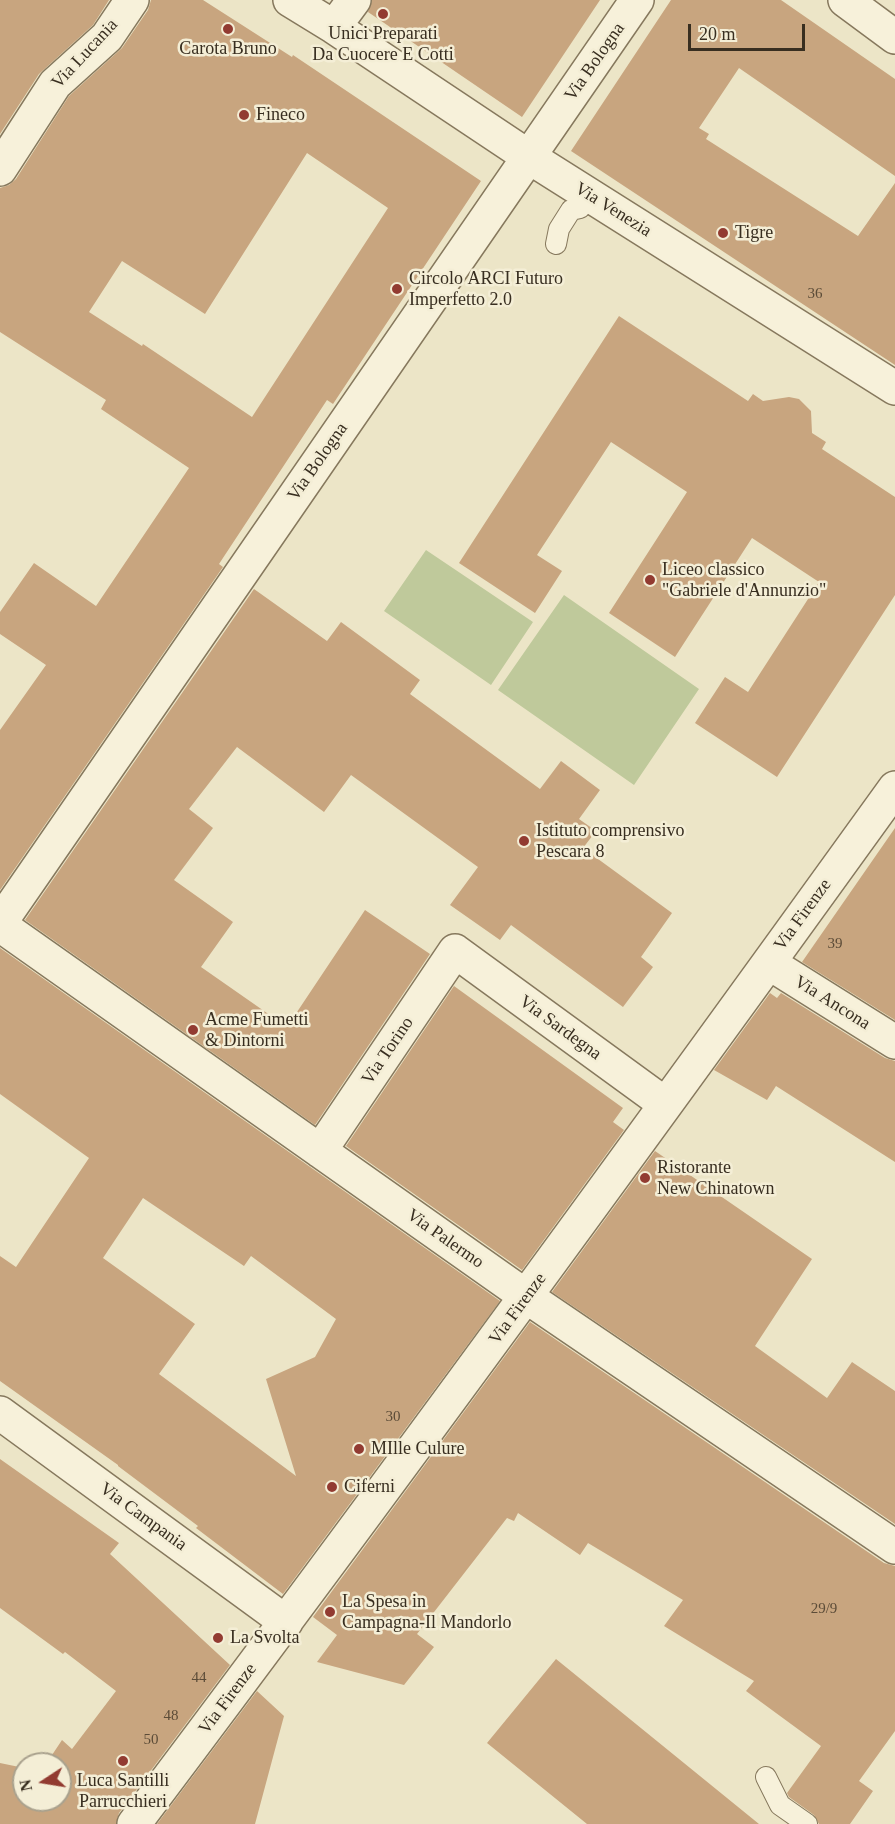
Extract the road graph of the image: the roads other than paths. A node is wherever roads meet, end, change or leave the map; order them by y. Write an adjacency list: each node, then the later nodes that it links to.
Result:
1 (132, 0): 9 (street, Via Lucania)
2 (290, 0): 6 (street, Via Venezia)
3 (354, 0): 6 (street)
4 (637, 0): 8 (street, Via Bologna)
5 (845, 0): 7 (street)
6 (334, 27): 8 (street, Via Venezia)
7 (895, 37)
8 (529, 157): 10 (street, Via Venezia); 12 (street, Via Bologna)
9 (0, 169)
10 (895, 388)
11 (895, 789): 14 (street, Via Firenze)
12 (0, 924): 17 (street, Via Palermo)
13 (455, 951): 16 (street, Via Sardegna); 17 (street, Via Torino)
14 (769, 963): 15 (street, Via Ancona); 16 (street, Via Firenze)
15 (895, 1042)
16 (665, 1104): 18 (street, Via Firenze)
17 (320, 1151): 18 (street, Via Palermo)
18 (527, 1297): 20 (street, Via Palermo); 21 (street, Via Firenze)
19 (0, 1413): 21 (street, Via Campania)
20 (895, 1547)
21 (286, 1622): 23 (street, Via Firenze)
22 (766, 1777): 24 (lane)
23 (134, 1824)
24 (807, 1824)

